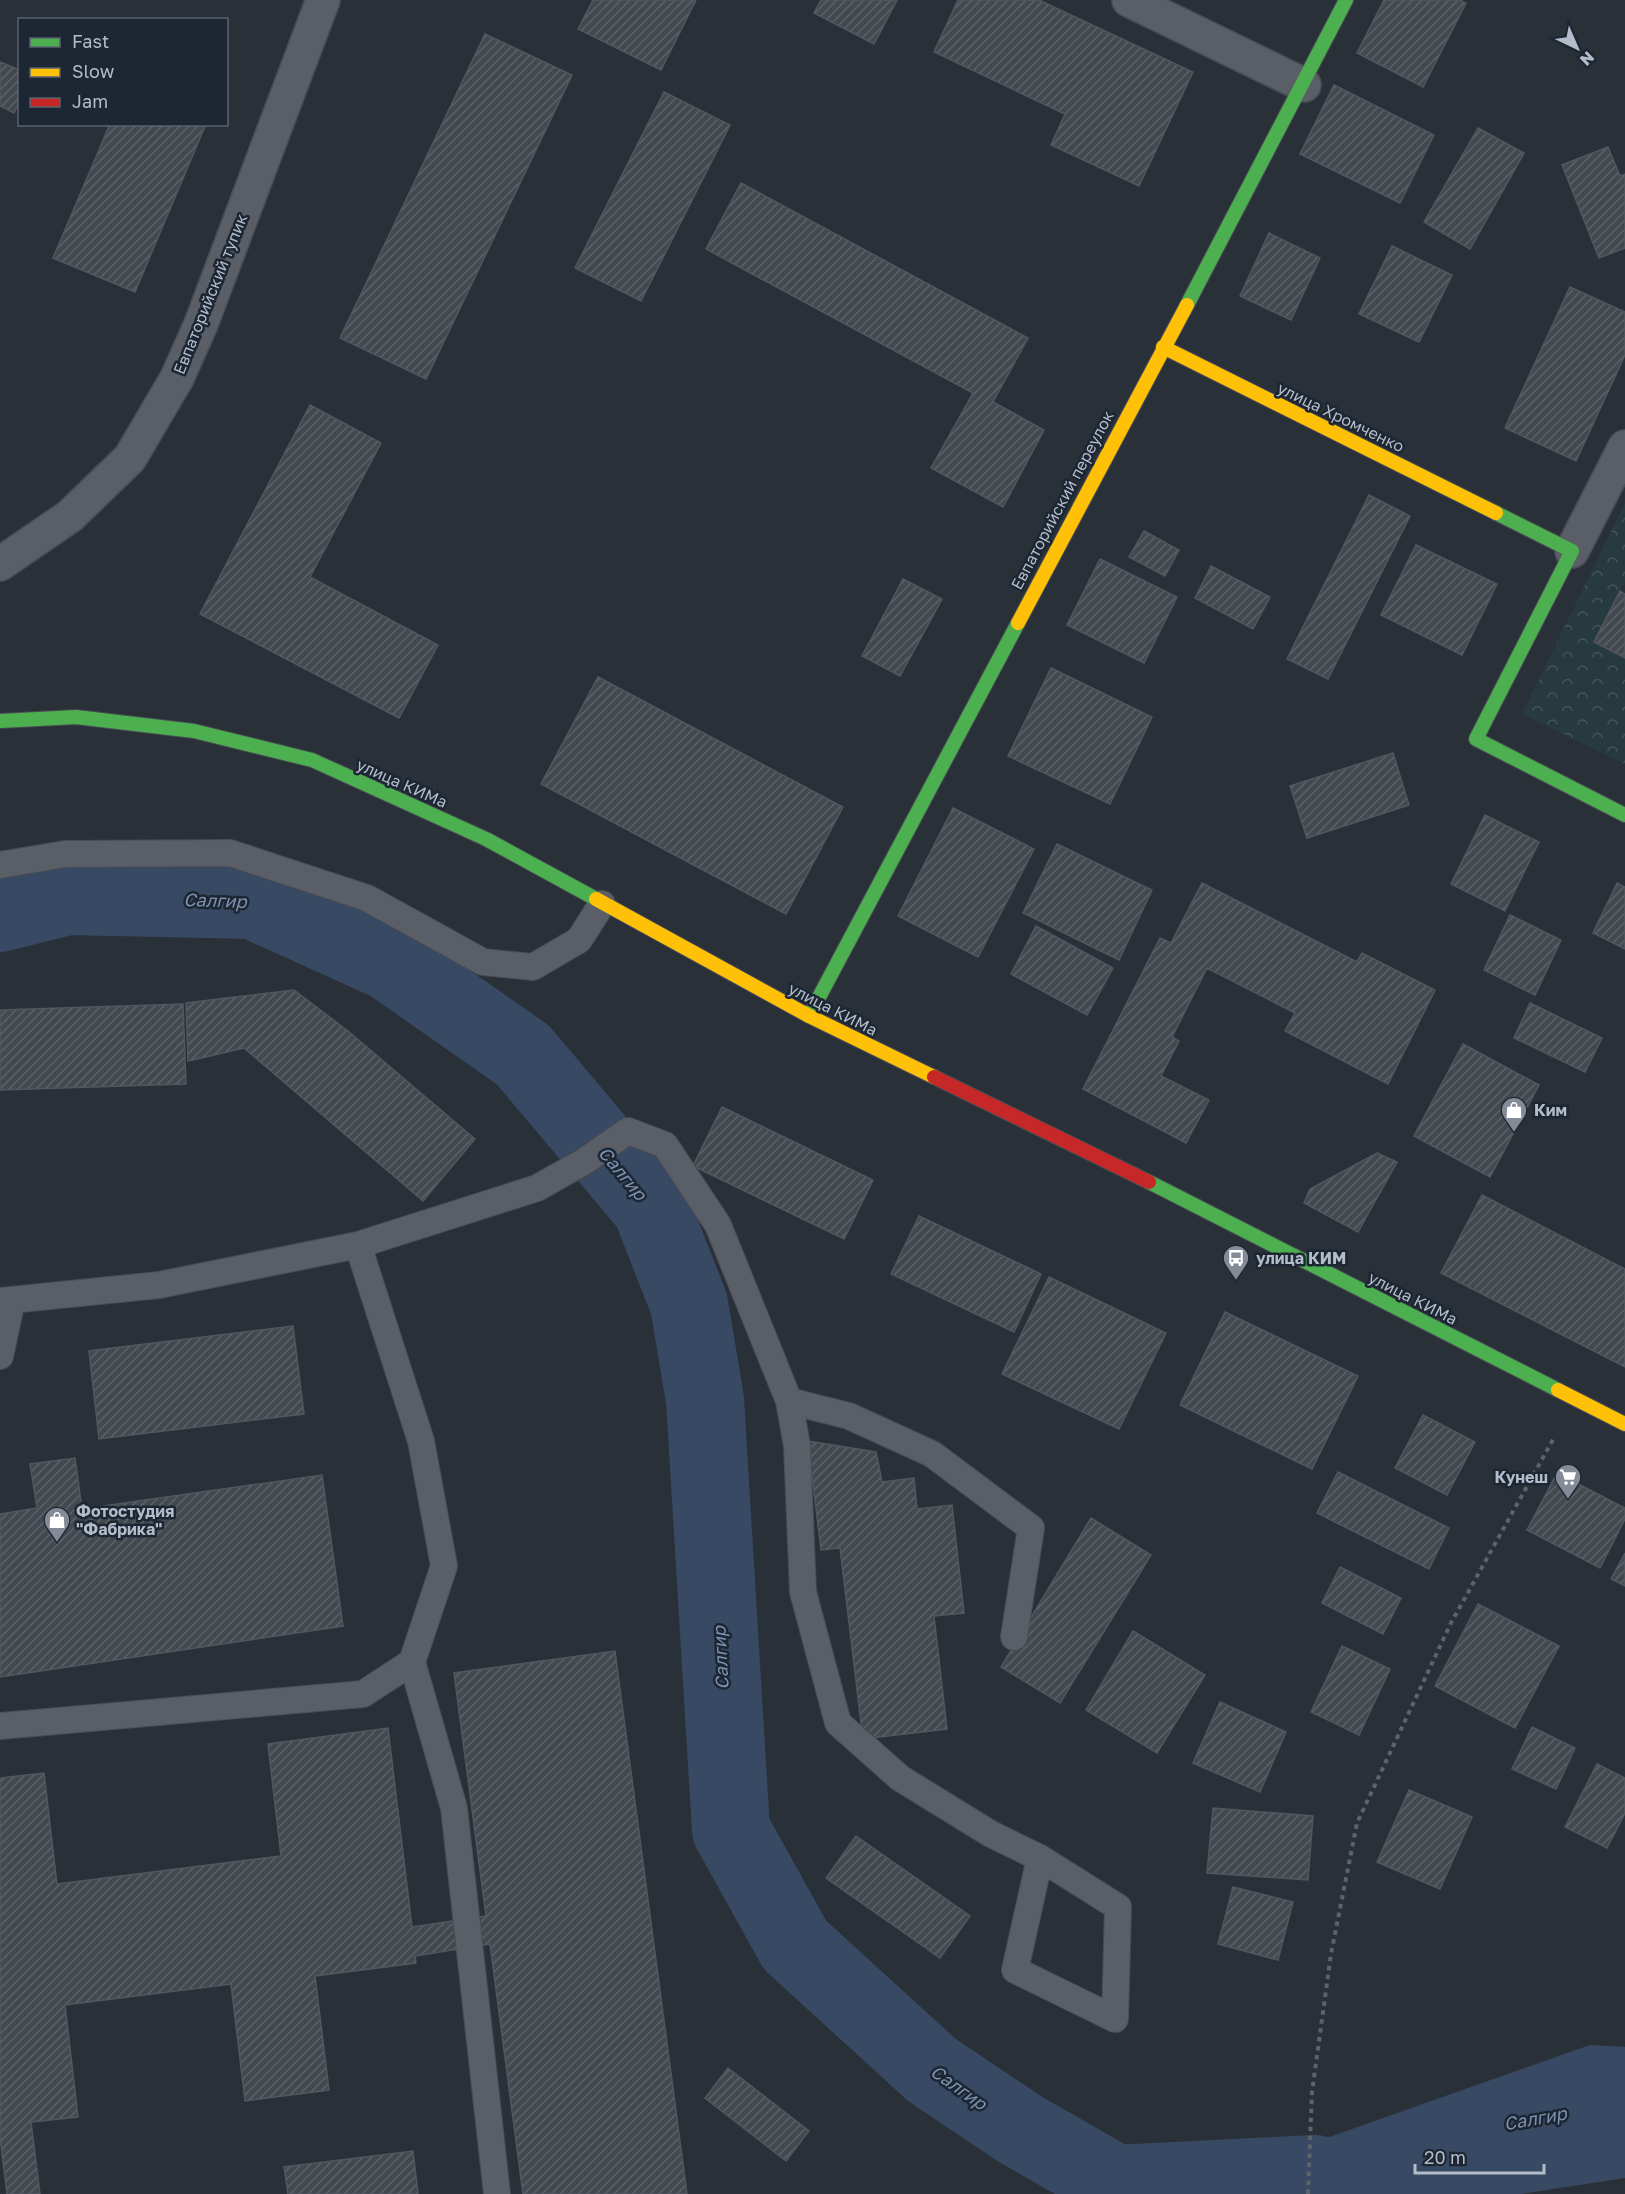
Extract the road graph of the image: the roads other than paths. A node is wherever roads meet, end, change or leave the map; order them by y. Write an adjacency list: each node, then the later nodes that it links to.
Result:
1 (323, 0): 8 (street, Евпаторийский тупик)
2 (1129, 0): 4 (street)
3 (1346, 0): 4 (street, Евпаторийский переулок)
4 (1304, 85): 5 (street, Евпаторийский переулок)
5 (1162, 346): 7 (street, улица Хромченко); 13 (street, Евпаторийский переулок)
6 (1625, 447): 7 (street)
7 (1572, 551): 10 (street)
8 (0, 564)
9 (0, 722): 12 (street, улица КИМа)
10 (1625, 815)
11 (0, 865): 12 (lane)
12 (602, 904): 13 (street, улица КИМа)
13 (809, 1016): 18 (street, улица КИМа)
14 (358, 1245): 15 (lane); 17 (lane); 20 (lane)
15 (6, 1300): 16 (lane)
16 (0, 1356)
17 (789, 1401): 19 (lane); 22 (lane)
18 (1625, 1425)
19 (1014, 1637)
20 (412, 1662): 21 (lane); 23 (lane)
21 (0, 1726)
22 (1040, 1858): 22 (lane)
23 (497, 2194)

